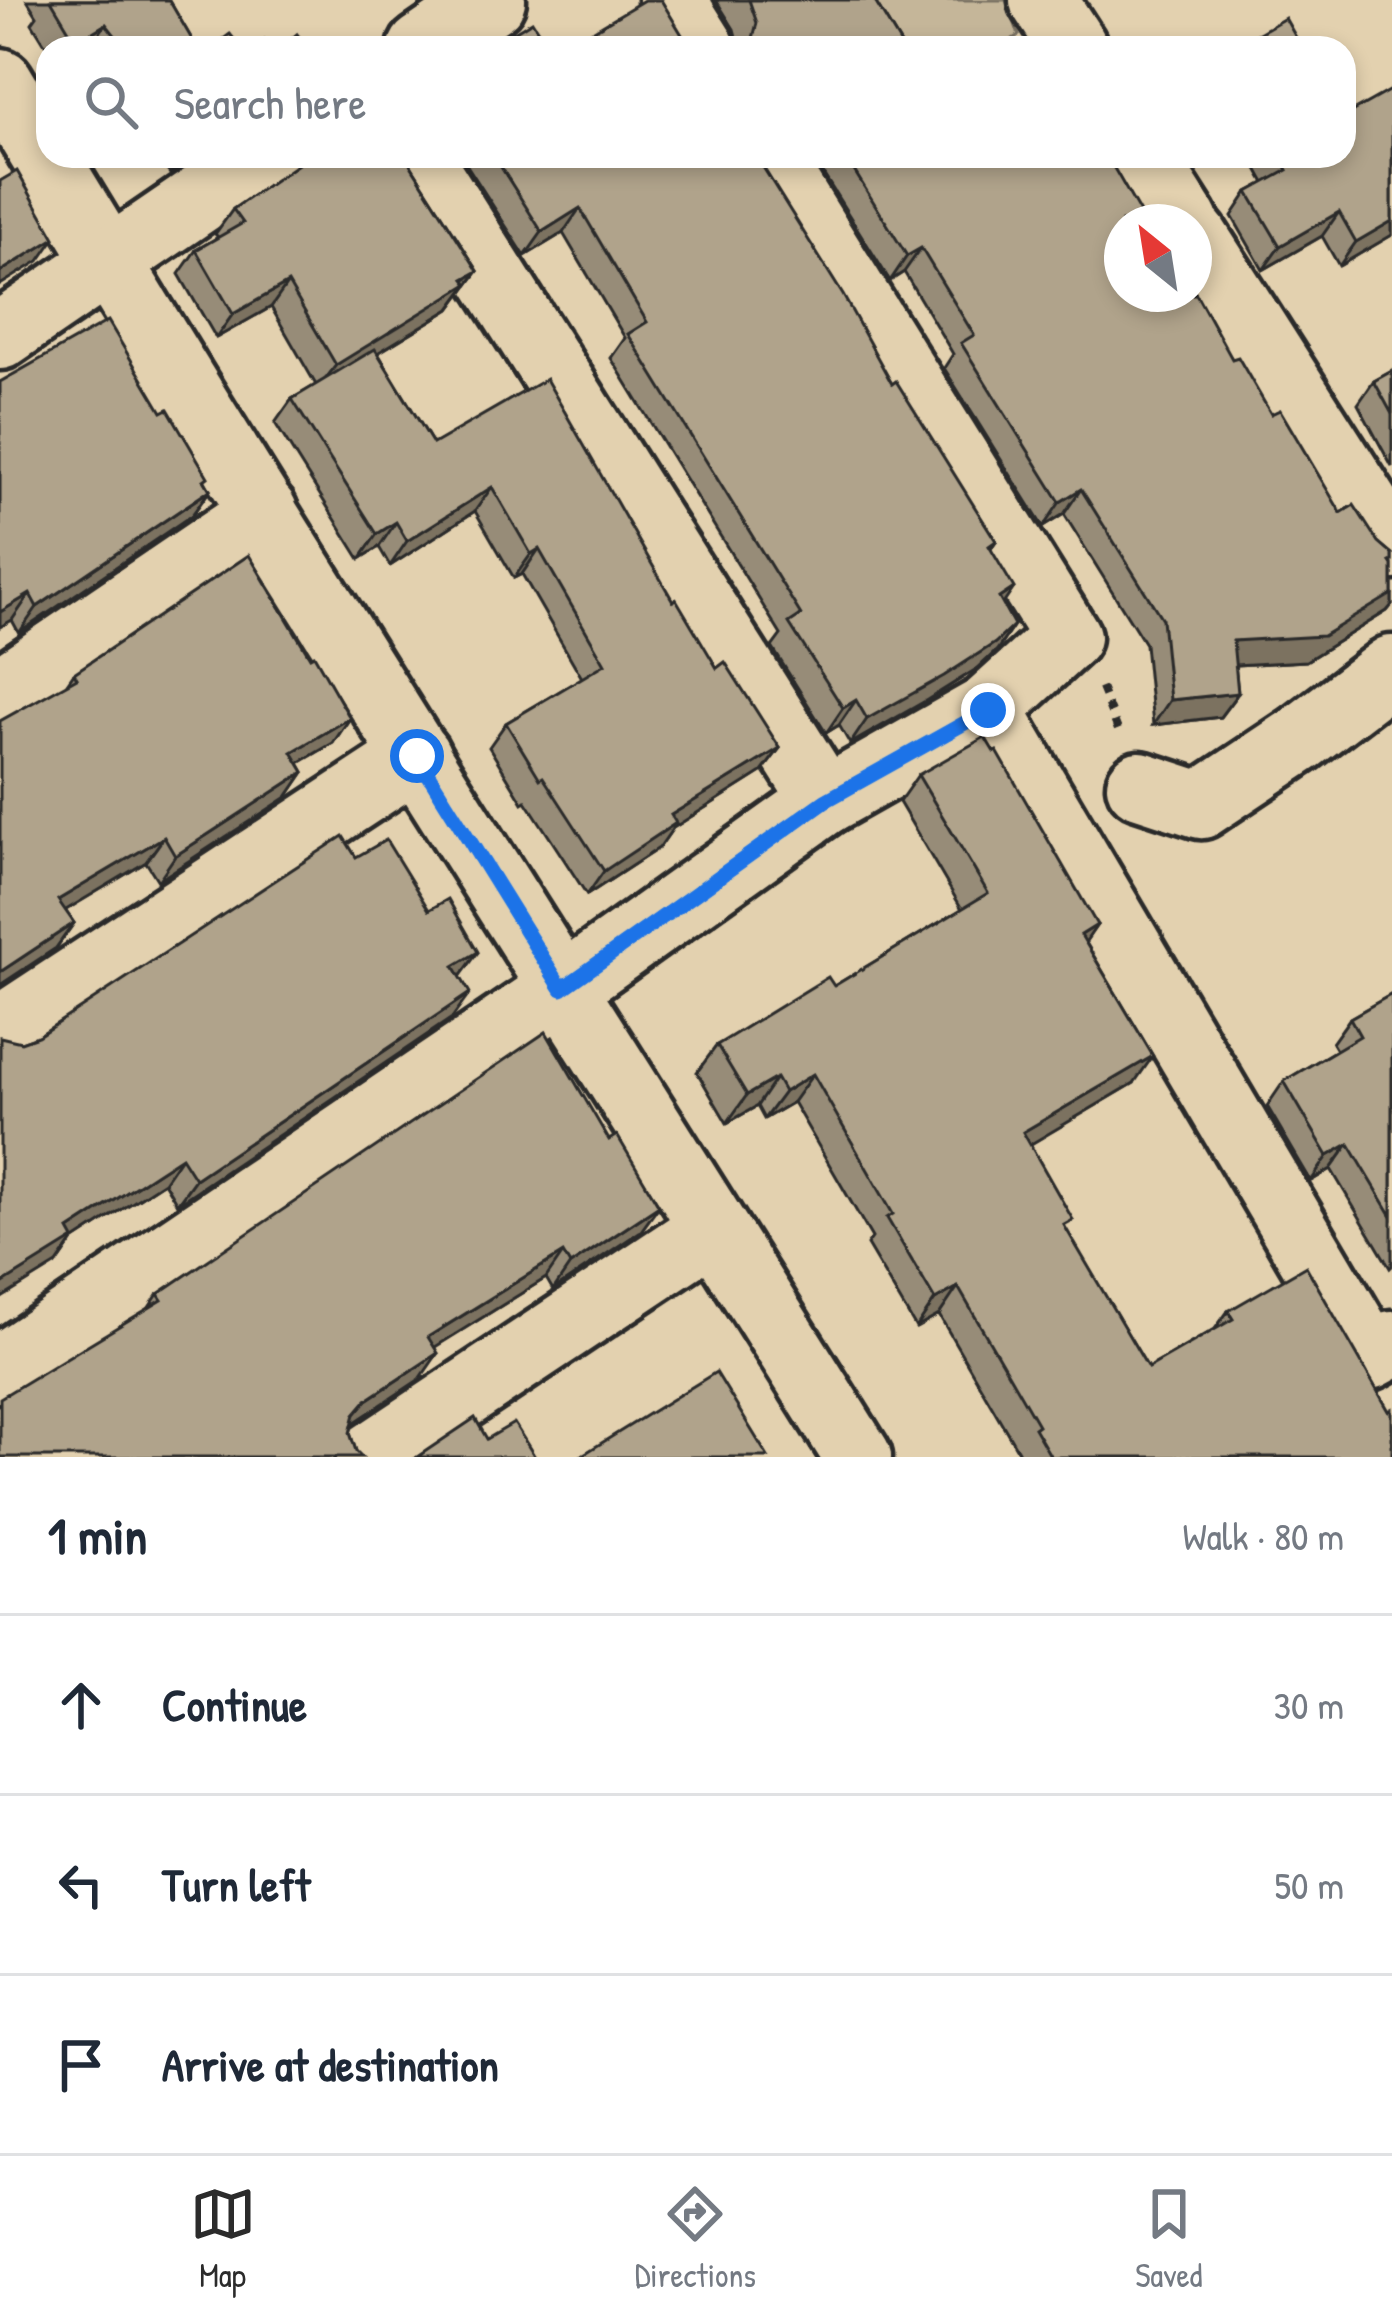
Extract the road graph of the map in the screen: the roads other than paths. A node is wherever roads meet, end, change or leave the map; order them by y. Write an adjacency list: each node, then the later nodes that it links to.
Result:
1 (672, 0): 3 (street)
2 (1043, 0): 4 (street)
3 (694, 36)
4 (1066, 36)
5 (0, 82): 6 (street)
6 (36, 142)
7 (52, 168): 13 (street)
8 (245, 168): 13 (street)
9 (425, 168): 23 (street)
10 (776, 168): 20 (street)
11 (1151, 168): 12 (street)
12 (1174, 204)
13 (108, 262): 15 (street); 16 (street)
14 (1212, 264): 17 (street)
15 (0, 336)
16 (264, 512): 19 (street); 21 (street)
17 (1392, 546)
18 (1392, 669): 22 (street)
19 (0, 691)
20 (988, 710): 23 (street); 27 (street)
21 (417, 756): 24 (street); 25 (street)
22 (1140, 784)
23 (825, 801): 24 (street)
24 (562, 989): 26 (street); 28 (street)
25 (0, 1030)
26 (712, 1229): 29 (street); 30 (street)
27 (1392, 1344)
28 (0, 1369)
29 (842, 1451)
30 (370, 1457)

